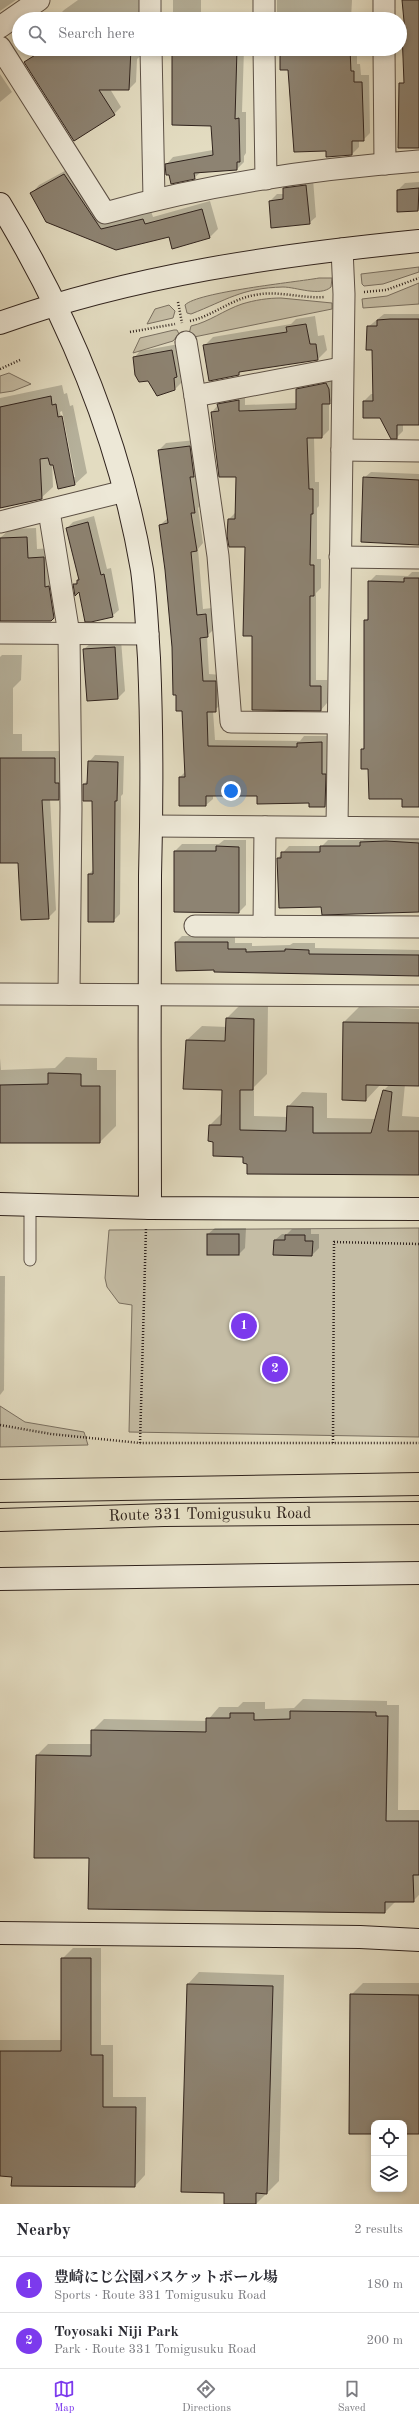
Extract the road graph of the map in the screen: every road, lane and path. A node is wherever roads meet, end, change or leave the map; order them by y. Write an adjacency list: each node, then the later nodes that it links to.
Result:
1 (39, 0): 5 (street)
2 (150, 0): 6 (street)
3 (264, 0): 7 (street)
4 (384, 0): 8 (street)
5 (22, 12)
6 (150, 12)
7 (264, 12)
8 (384, 12)
9 (12, 19): 10 (street)
10 (0, 27)
11 (0, 47): 18 (street)
12 (151, 56): 18 (street)
13 (264, 56): 17 (street)
14 (384, 56): 16 (street)
15 (419, 161): 16 (street)
16 (385, 164): 17 (street)
17 (266, 178): 18 (street)
18 (154, 199)
19 (0, 204): 24 (street)
20 (419, 241): 21 (street)
21 (342, 249): 23 (street); 24 (street)
22 (419, 278): 23 (path)
23 (344, 294): 26 (path); 29 (street)
24 (55, 306): 25 (street); 34 (street)
25 (0, 323)
26 (130, 332)
27 (186, 342): 31 (street)
28 (20, 360): 30 (path)
29 (341, 368): 31 (street); 32 (street)
30 (0, 369)
31 (195, 396): 42 (street)
32 (342, 450): 33 (street); 37 (street)
33 (419, 451)
34 (125, 491): 35 (street); 41 (street)
35 (49, 511): 36 (street); 40 (street)
36 (0, 522)
37 (340, 557): 38 (street); 42 (street)
38 (419, 558)
39 (0, 633): 40 (street)
40 (69, 634): 41 (street); 51 (street)
41 (148, 634): 43 (street)
42 (338, 723): 45 (street)
43 (151, 826): 44 (street); 52 (street)
44 (266, 827): 45 (street); 48 (street)
45 (337, 827): 46 (street)
46 (419, 828)
47 (195, 926): 48 (street)
48 (264, 926): 49 (street)
49 (419, 927)
50 (0, 994): 51 (street)
51 (69, 994): 52 (street)
52 (149, 994): 53 (street); 57 (street)
53 (419, 996)
54 (0, 1204): 55 (street)
55 (30, 1204): 57 (street); 59 (lane)
56 (419, 1209): 57 (street)
57 (148, 1218): 61 (path)
58 (419, 1244): 62 (path)
59 (30, 1260)
60 (0, 1426): 61 (path)
61 (140, 1443): 62 (path)
62 (333, 1443): 63 (path)
63 (419, 1443)
64 (0, 1476): 66 (highway)
65 (419, 1484): 66 (highway, Route 331 Tomigusuku Road)
66 (42, 1489): 67 (highway, Route 331 Tomigusuku Road)
67 (0, 1491)
68 (419, 1513): 69 (highway, Route 331 Tomigusuku Road)
69 (42, 1518): 70 (highway, Route 331 Tomigusuku Road); 71 (highway)
70 (0, 1520)
71 (0, 1533)
72 (419, 1573): 73 (street)
73 (0, 1579)
74 (0, 1933): 75 (street)
75 (419, 1940)

